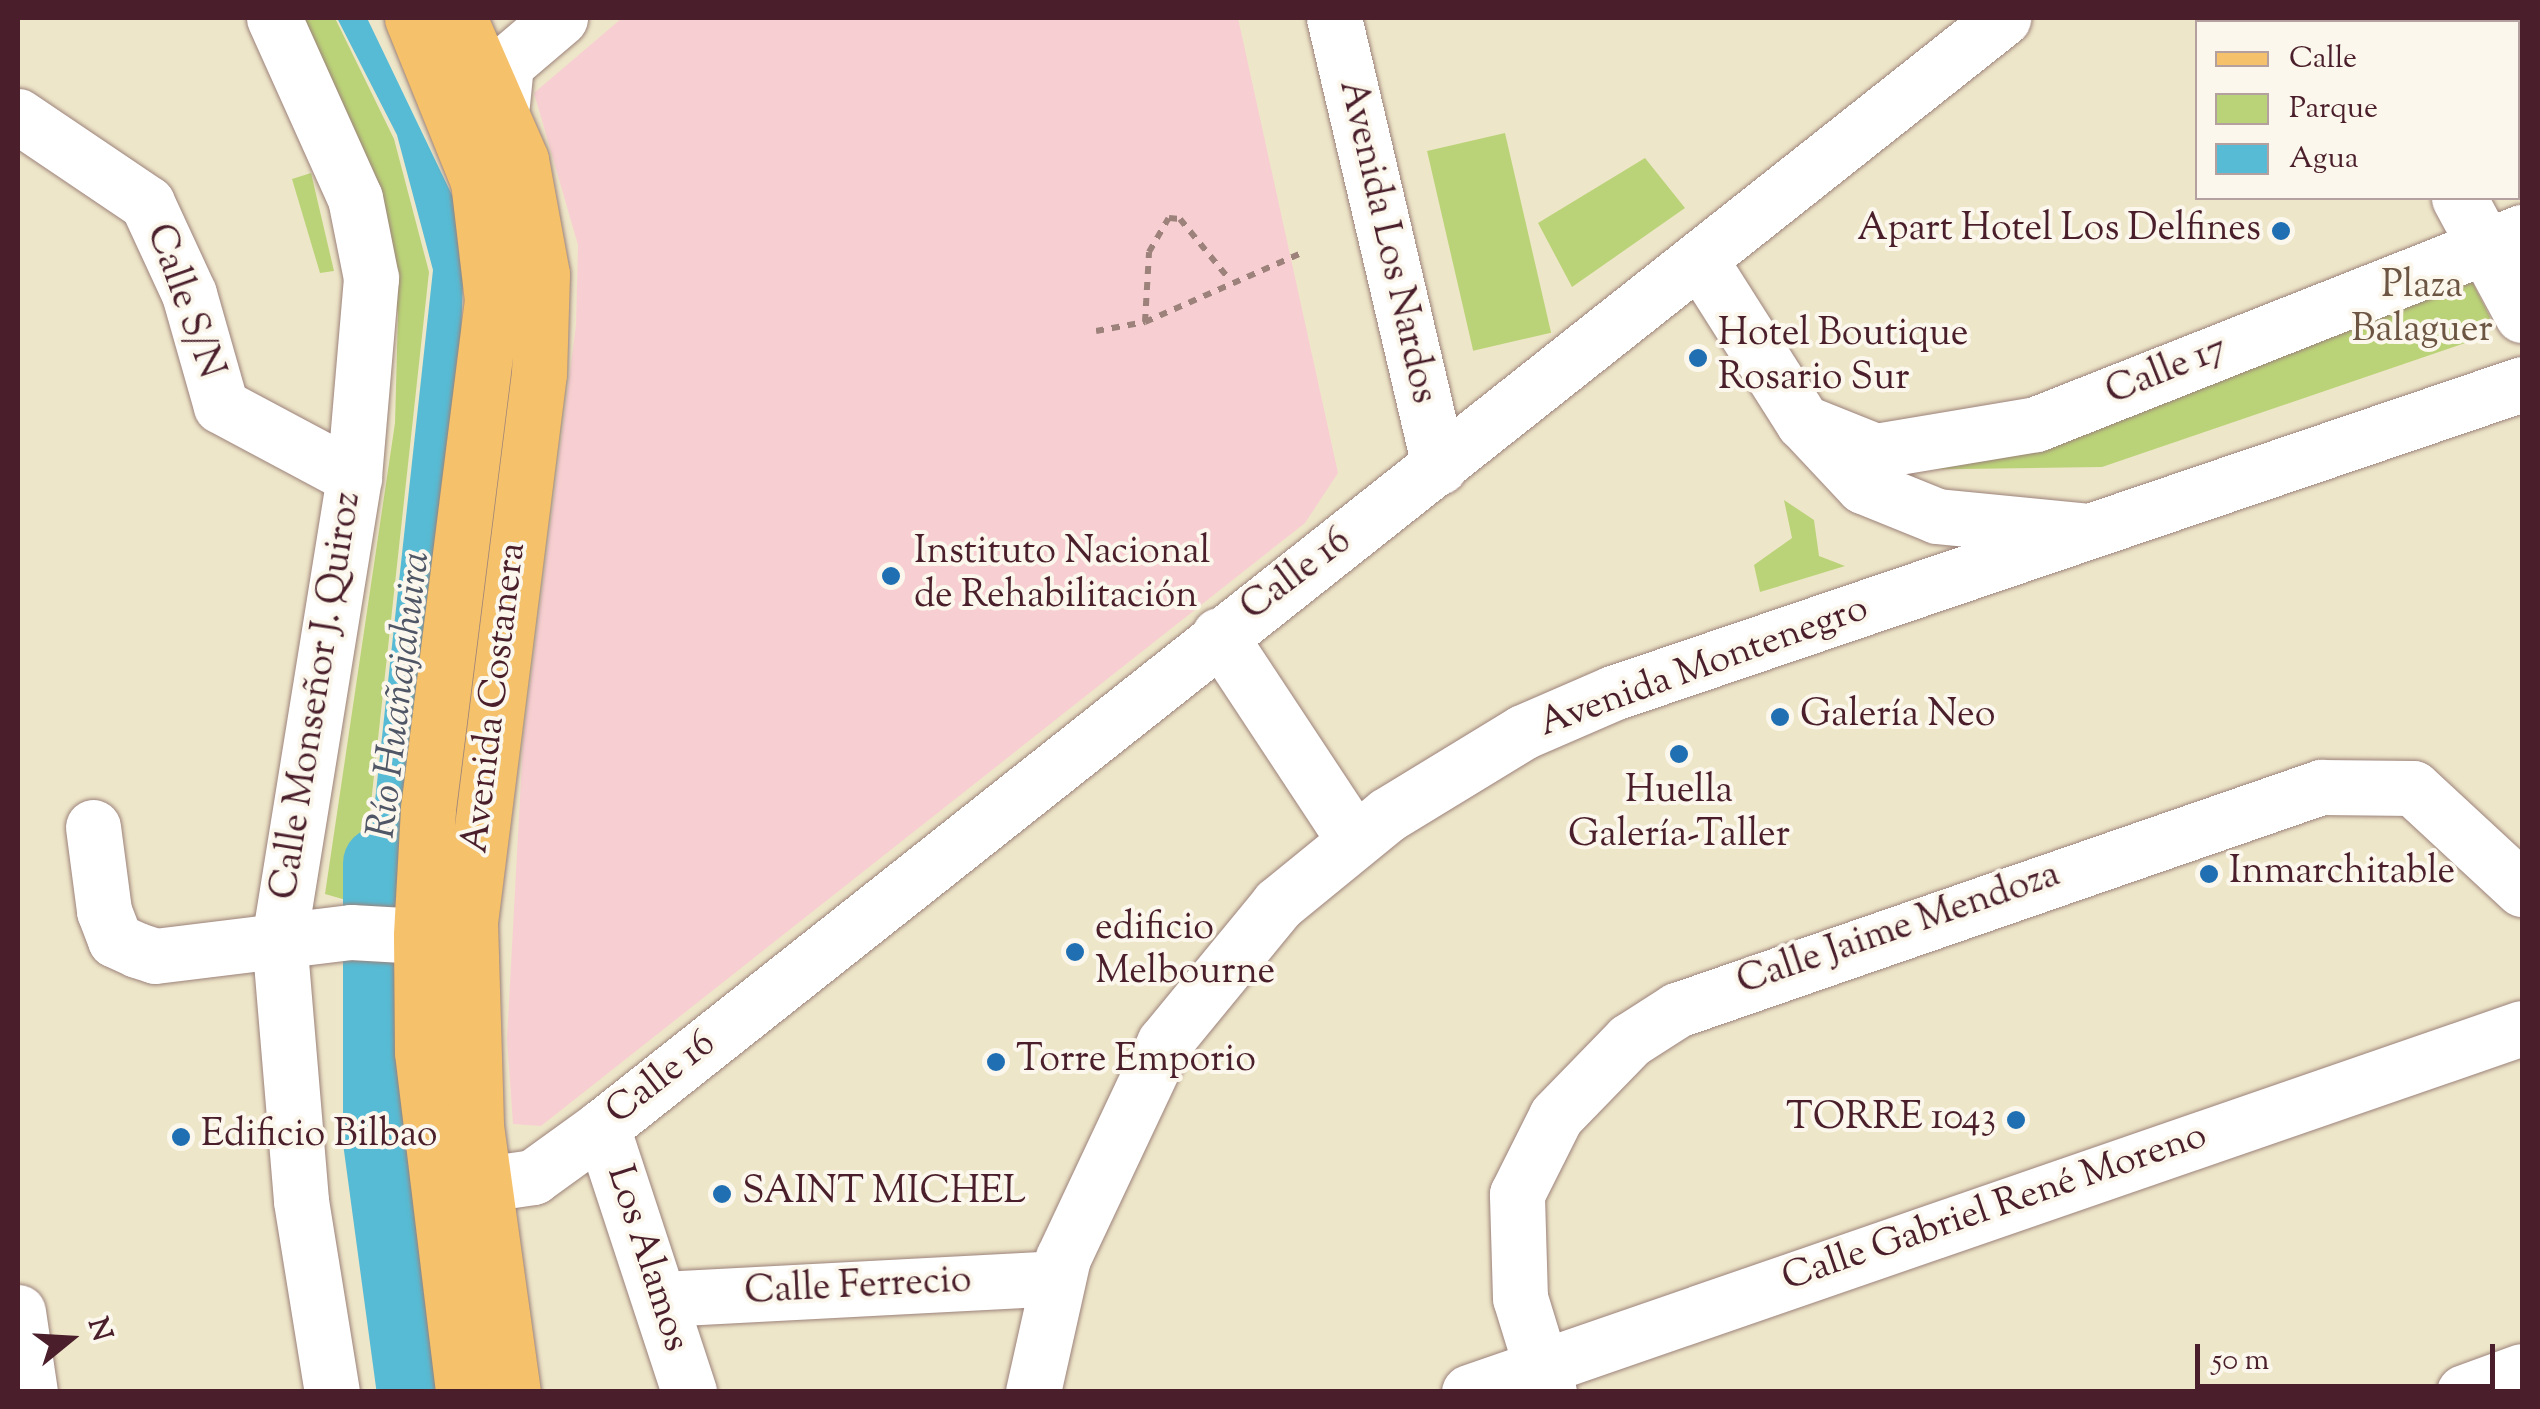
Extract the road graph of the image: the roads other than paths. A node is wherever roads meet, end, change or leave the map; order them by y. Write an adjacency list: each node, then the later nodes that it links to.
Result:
1 (274, 18): 16 (street, Calle Monseñor J. Quiroz)
2 (412, 18): 7 (main road, Avenida Costanera)
3 (560, 18): 7 (street)
4 (1334, 18): 15 (street, Avenida Los Nardos)
5 (2003, 18): 11 (street, Calle 16)
6 (481, 30): 7 (main road, Avenida Costanera)
7 (478, 108): 22 (main road, Avenida Costanera); 26 (main road, Avenida Costanera)
8 (18, 116): 16 (street, Calle S/N)
9 (2460, 200): 10 (street)
10 (2506, 239): 12 (street); 14 (street, Calle 17)
11 (1700, 260): 14 (street); 15 (street, Calle 16)
12 (2522, 315)
13 (2522, 384): 17 (street, Avenida Montenegro)
14 (1803, 422): 17 (street)
15 (1440, 467): 18 (street, Calle 16)
16 (354, 477): 23 (street, Calle Monseñor J. Quiroz)
17 (2094, 531): 20 (street, Avenida Montenegro)
18 (1218, 635): 20 (street); 25 (street, Calle 16)
19 (93, 827): 23 (street)
20 (1354, 840): 27 (street, Avenida Montenegro)
21 (2522, 888): 31 (street, Calle Jaime Mendoza)
22 (390, 935): 23 (street); 34 (main road, Avenida Costanera)
23 (279, 938): 33 (street, Calle Monseñor J. Quiroz)
24 (2522, 1028): 31 (street, Calle Gabriel René Moreno)
25 (602, 1126): 26 (street, Calle 16); 28 (street, Los Alamos)
26 (486, 1184): 35 (main road, Avenida Costanera)
27 (1056, 1278): 28 (street, Calle Ferrecio); 37 (street, Avenida Montenegro)
28 (660, 1299): 36 (street, Los Alamos)
29 (18, 1312): 32 (street)
30 (2522, 1371): 39 (street)
31 (1544, 1377): 38 (street, Calle Gabriel René Moreno)
32 (30, 1392)
33 (332, 1392)
34 (463, 1392)
35 (513, 1392)
36 (688, 1392)
37 (1032, 1392)
38 (1469, 1392)
39 (2464, 1392)

